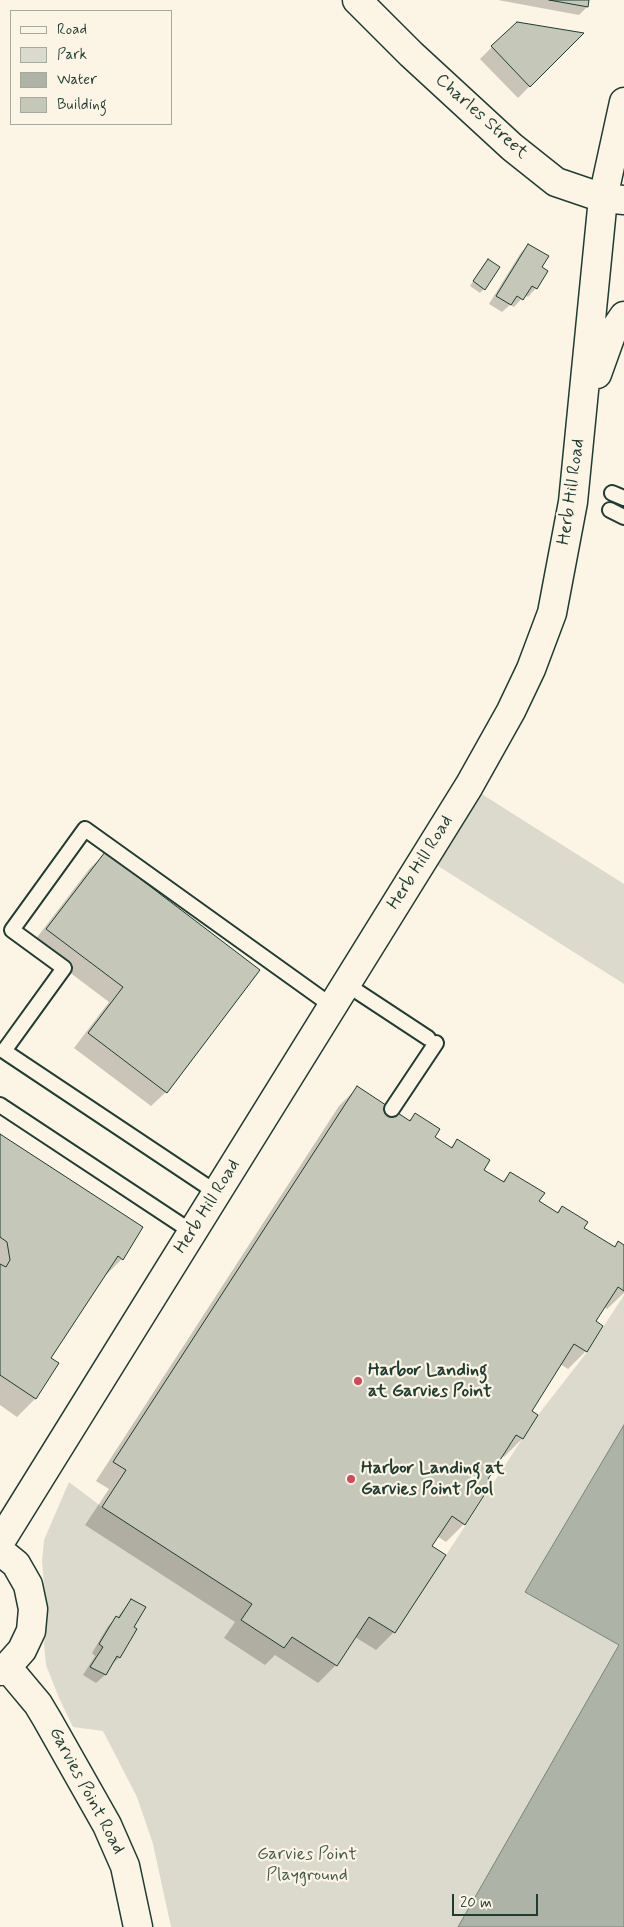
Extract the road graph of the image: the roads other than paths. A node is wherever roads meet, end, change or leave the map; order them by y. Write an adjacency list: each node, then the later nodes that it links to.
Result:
1 (357, 0): 3 (street, Charles Street)
2 (624, 102): 3 (street, Herb Hill Road)
3 (614, 199): 5 (street, Herb Hill Road)
4 (624, 316): 5 (street)
5 (584, 410): 8 (street, Herb Hill Road)
6 (610, 510): 7 (lane)
7 (624, 517)
8 (339, 995): 9 (lane); 11 (lane); 12 (street, Herb Hill Road)
9 (2, 1049): 12 (lane)
10 (0, 1105): 13 (lane)
11 (392, 1109)
12 (216, 1193): 13 (street, Herb Hill Road)
13 (192, 1232): 14 (street, Herb Hill Road)
14 (0, 1542)
15 (0, 1552): 16 (street)
16 (4, 1669): 17 (street, Garvies Point Road)
17 (138, 1927)

